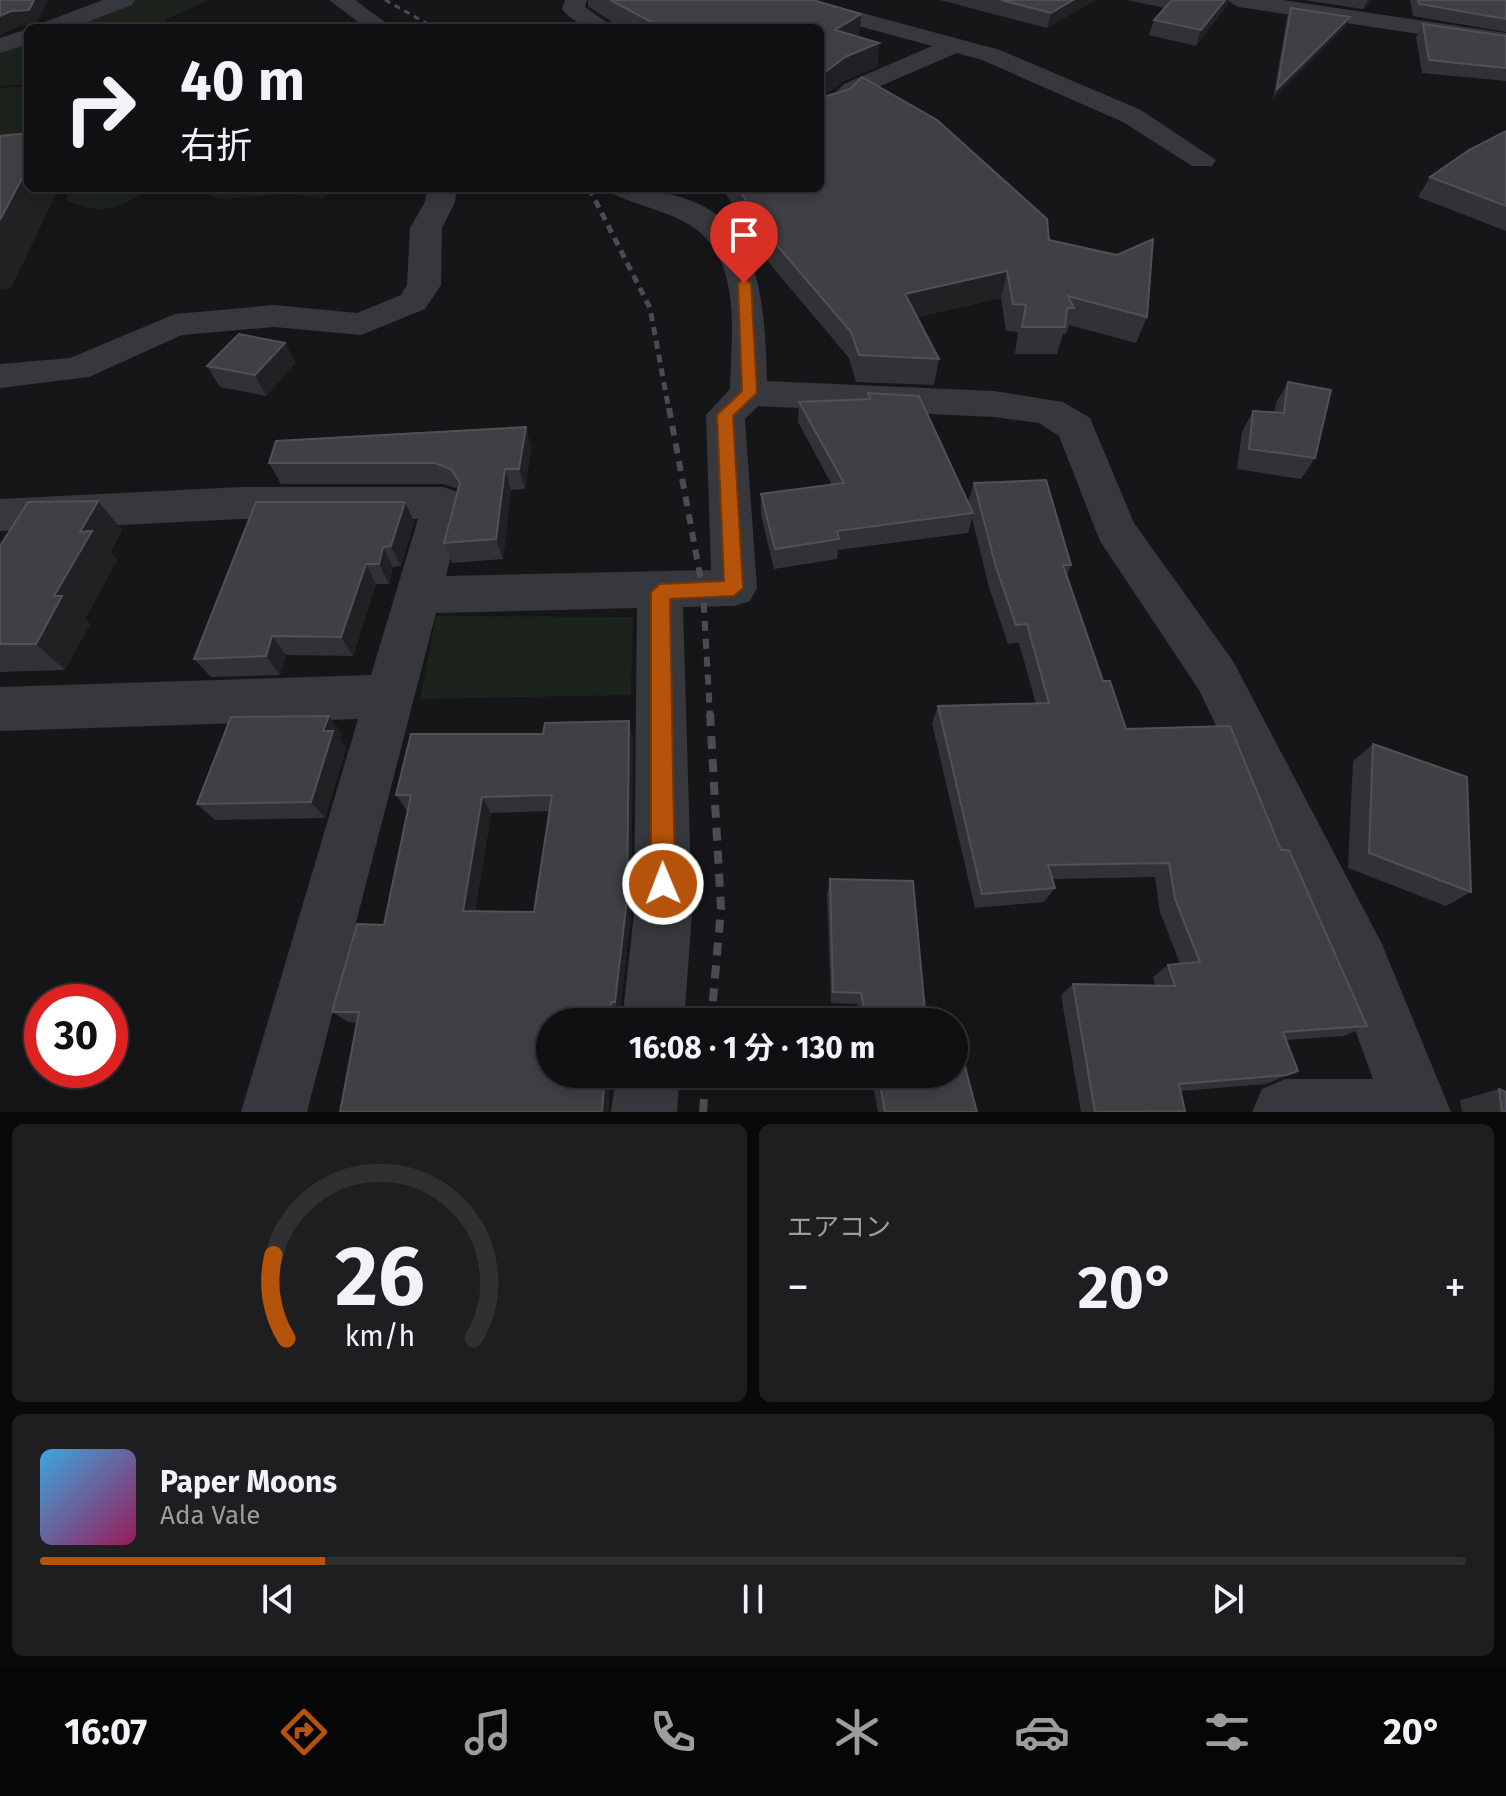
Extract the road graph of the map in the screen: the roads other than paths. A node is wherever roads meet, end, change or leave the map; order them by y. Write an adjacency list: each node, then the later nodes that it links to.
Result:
1 (124, 0): 7 (street)
2 (340, 0): 8 (street)
3 (576, 0): 9 (street)
4 (789, 0): 12 (street)
5 (1238, 0): 6 (street)
6 (1335, 8): 11 (street)
7 (61, 24)
8 (375, 24)
9 (597, 24)
10 (24, 37): 13 (street)
11 (1506, 40)
12 (955, 45): 14 (street); 15 (street)
13 (0, 46)
14 (824, 110)
15 (1202, 160)
16 (441, 192): 18 (street)
17 (633, 192): 19 (street)
18 (0, 376)
19 (749, 393): 21 (street); 31 (street)
20 (0, 515): 22 (street)
21 (660, 592): 22 (street); 25 (street)
22 (418, 595): 23 (street)
23 (390, 696): 24 (street); 27 (street)
24 (0, 709)
25 (654, 1008)
26 (647, 1088): 28 (street)
27 (274, 1112)
28 (644, 1112)
29 (1285, 1112): 30 (street)
30 (1377, 1112)
31 (1418, 1112)

